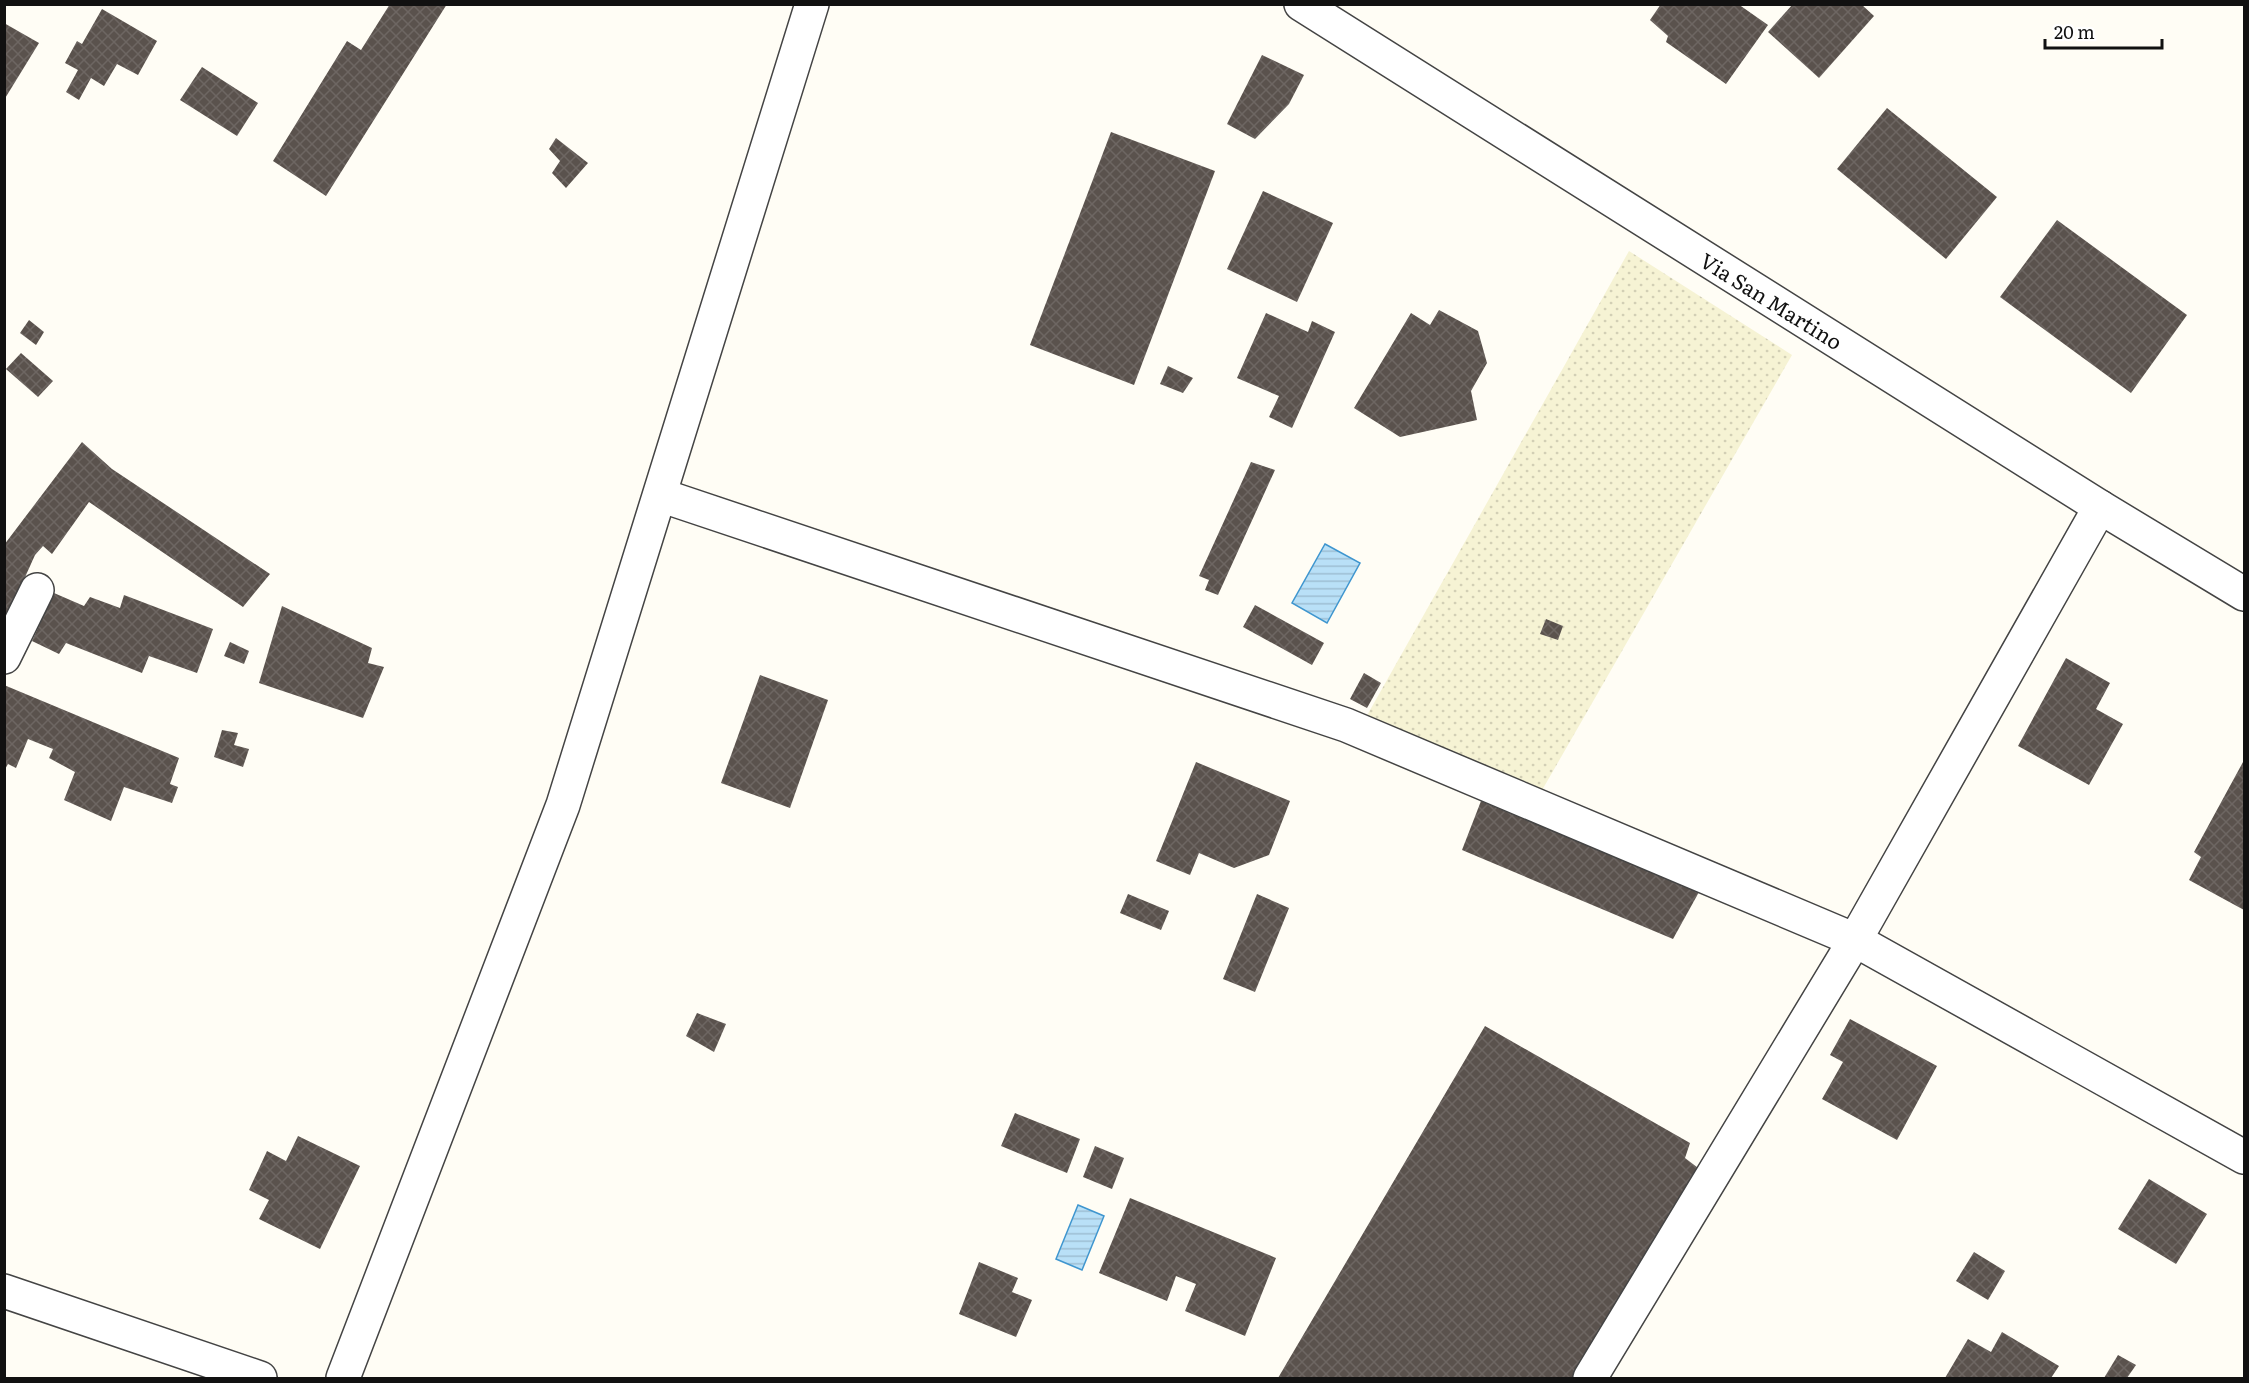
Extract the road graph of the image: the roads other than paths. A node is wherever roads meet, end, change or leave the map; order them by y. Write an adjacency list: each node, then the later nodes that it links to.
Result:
1 (812, 4): 3 (street)
2 (1301, 4): 4 (street, Via San Martino)
3 (660, 495): 8 (street); 12 (street)
4 (2100, 507): 6 (street, Via San Martino); 8 (street)
5 (37, 590): 7 (street)
6 (2244, 594)
7 (4, 657)
8 (1855, 940): 9 (street); 13 (street)
9 (2244, 1157)
10 (4, 1291): 11 (street)
11 (260, 1378)
12 (343, 1378)
13 (1590, 1378)

